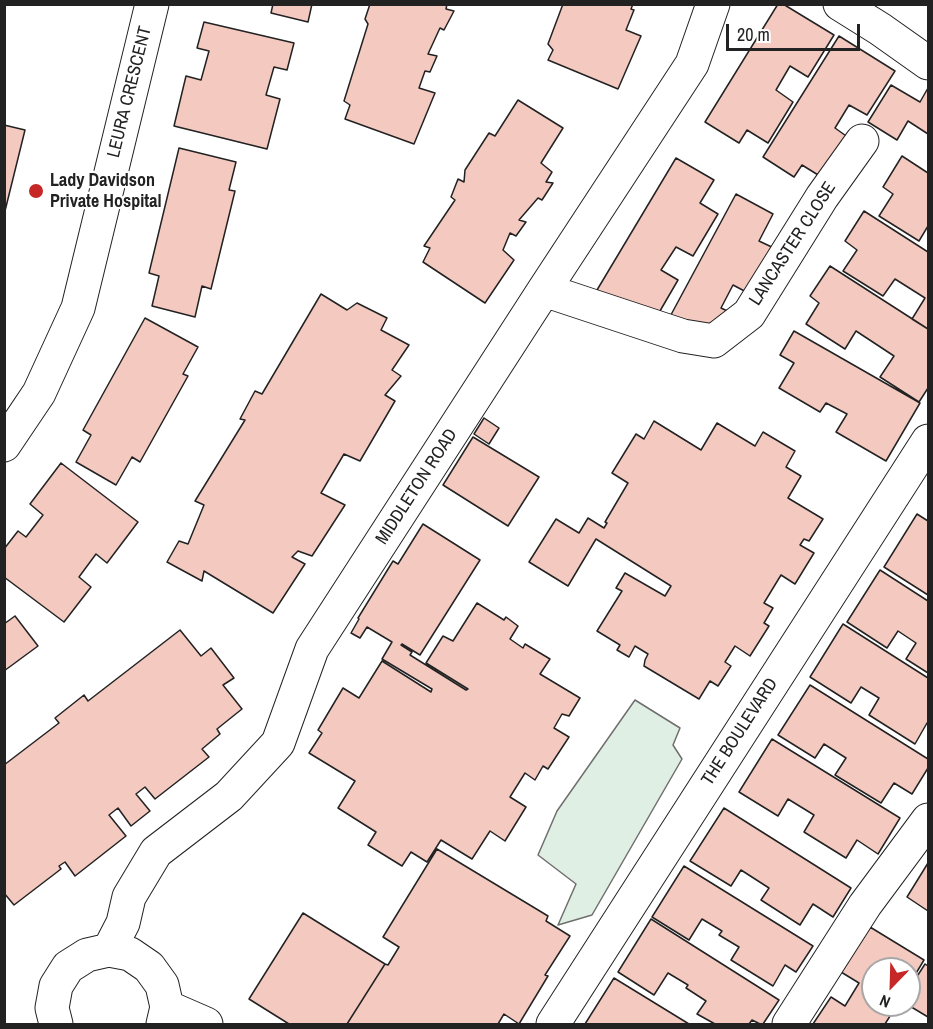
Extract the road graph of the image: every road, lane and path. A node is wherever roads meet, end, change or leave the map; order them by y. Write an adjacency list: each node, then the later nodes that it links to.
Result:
1 (152, 4): 8 (street, LEURA CRESCENT)
2 (713, 4): 6 (street, MIDDLETON ROAD)
3 (840, 4): 4 (street)
4 (928, 63)
5 (862, 141): 6 (street, LANCASTER CLOSE)
6 (544, 290): 10 (street, MIDDLETON ROAD)
7 (928, 441): 14 (street, THE BOULEVARD)
8 (4, 445)
9 (928, 820): 15 (street)
10 (109, 950): 11 (street); 12 (street)
11 (165, 1016): 13 (street)
12 (56, 1024)
13 (206, 1024)
14 (553, 1024)
15 (789, 1024)

